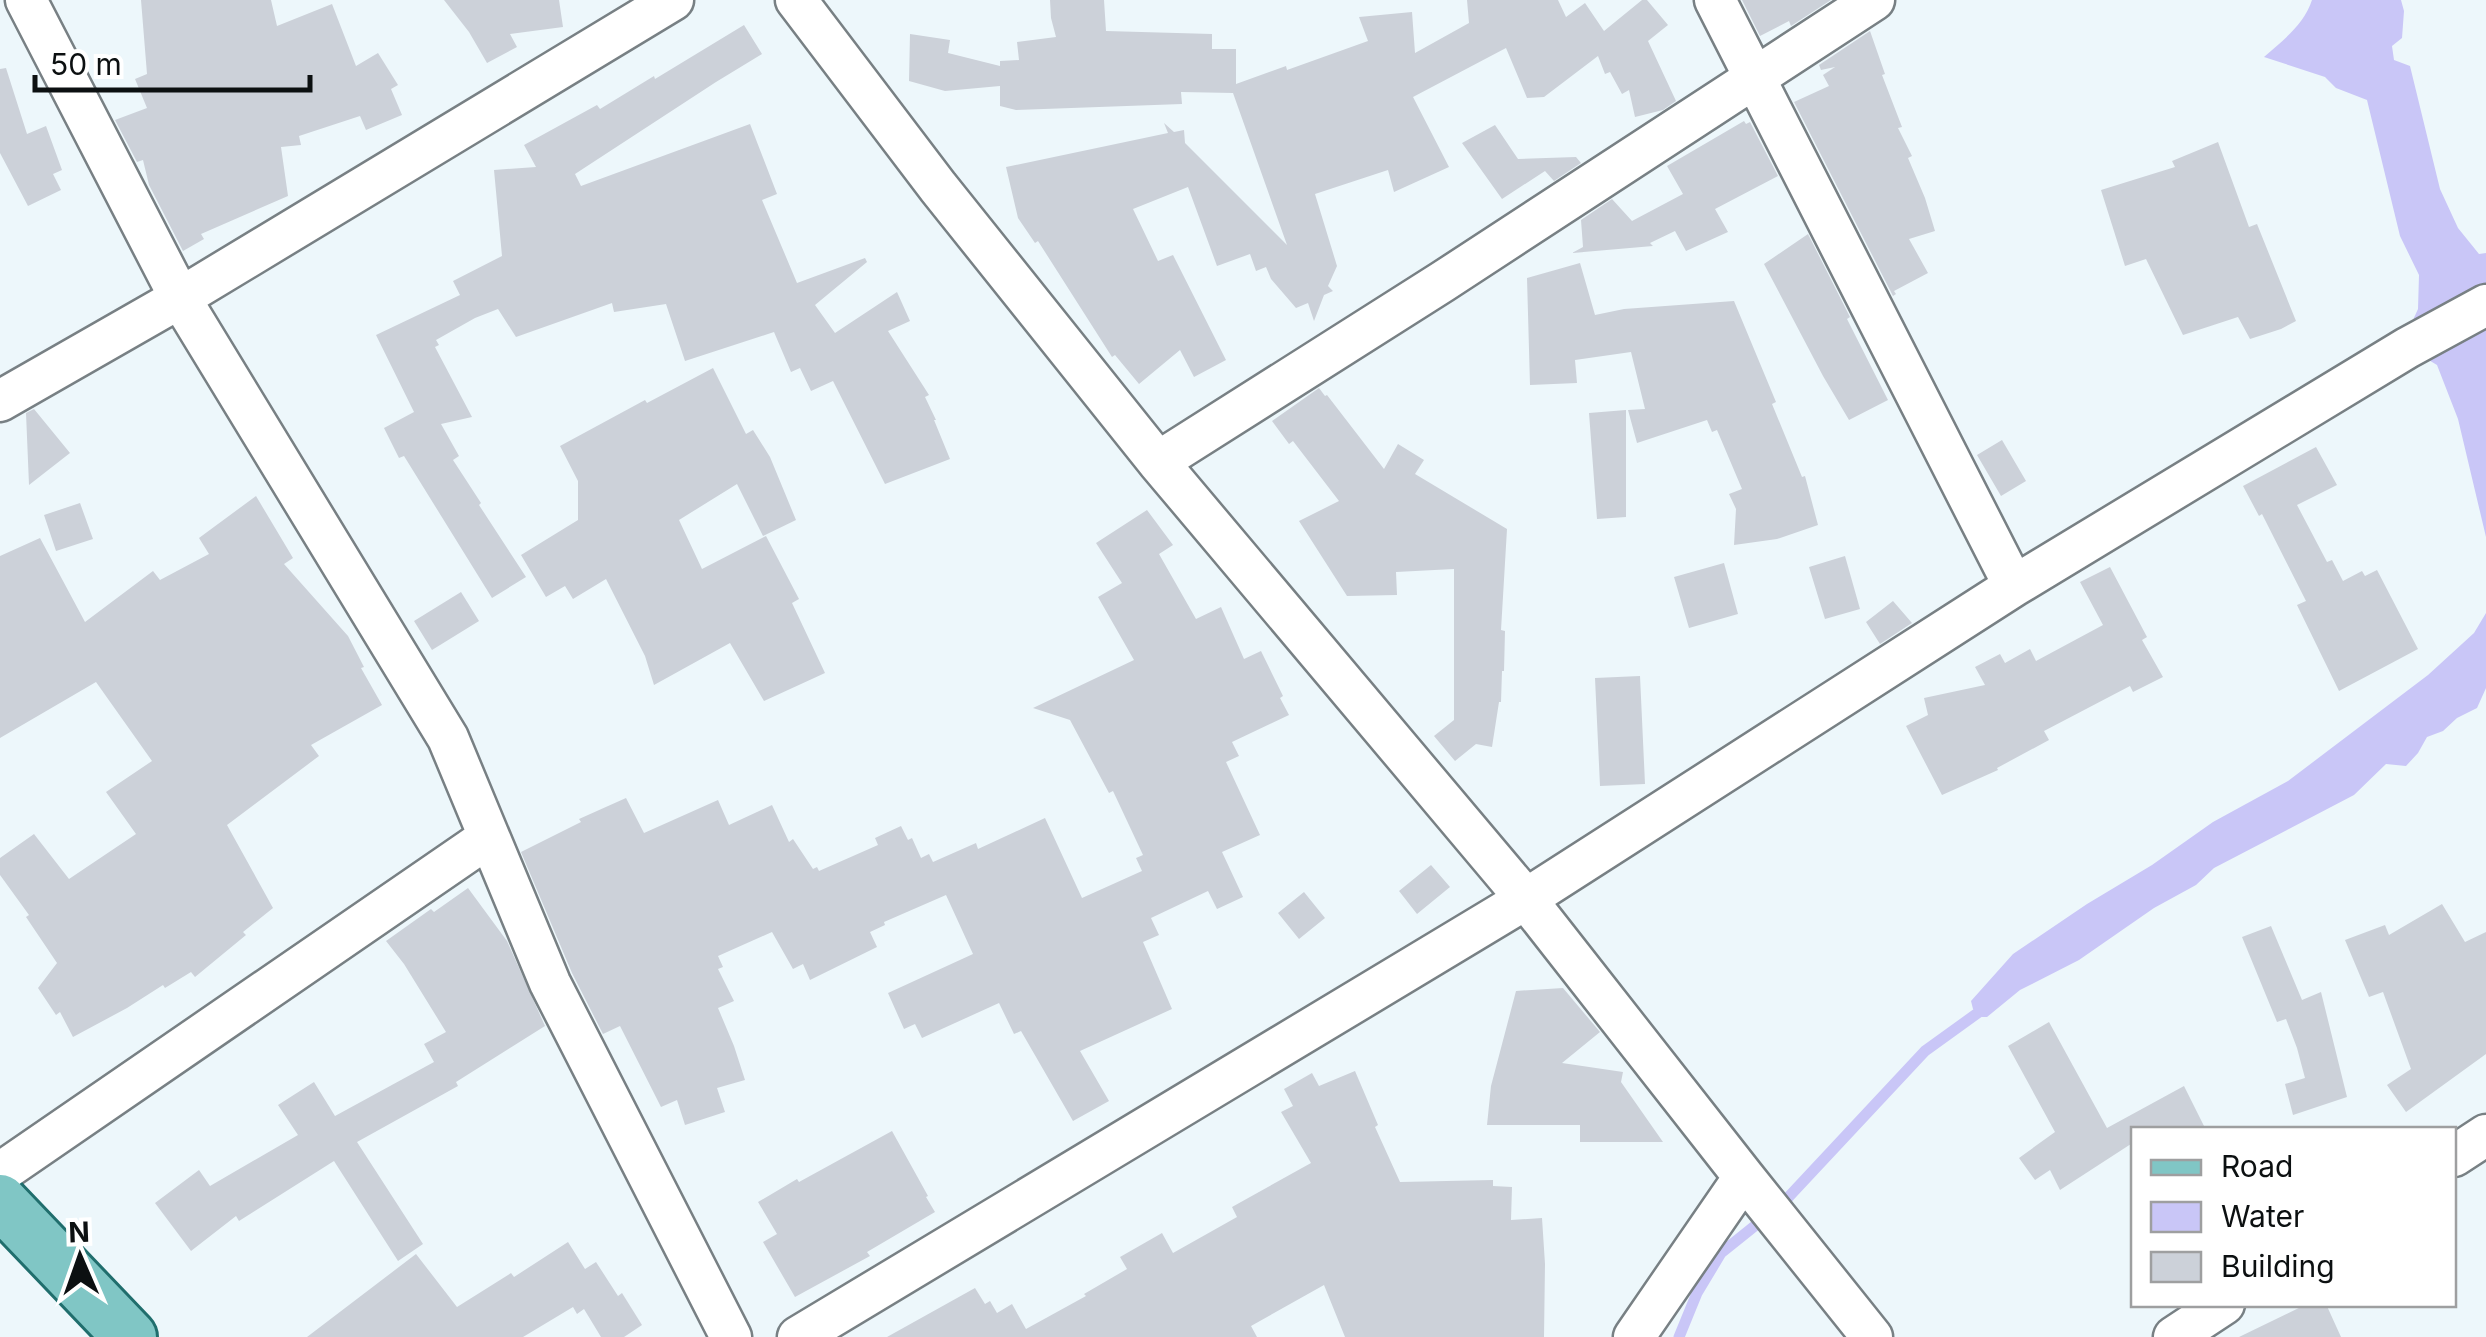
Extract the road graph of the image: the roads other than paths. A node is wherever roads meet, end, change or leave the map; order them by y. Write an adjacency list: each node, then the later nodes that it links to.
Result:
1 (26, 0): 7 (street)
2 (672, 0): 7 (street)
3 (796, 0): 10 (street)
4 (1715, 0): 6 (street)
5 (1874, 0): 6 (street)
6 (1754, 80): 10 (street); 11 (street)
7 (180, 298): 9 (street); 12 (street)
8 (2486, 305): 11 (street)
9 (0, 401)
10 (1158, 462): 13 (street)
11 (2014, 586): 13 (street)
12 (489, 837): 16 (street); 21 (street)
13 (1526, 899): 17 (street); 22 (street)
14 (2486, 1134): 15 (street)
15 (2456, 1155)
16 (0, 1173)
17 (1744, 1178): 23 (street); 24 (street)
18 (0, 1201): 20 (main road)
19 (2219, 1307): 25 (street)
20 (130, 1337)
21 (731, 1337)
22 (798, 1337)
23 (1634, 1337)
24 (1872, 1337)
25 (2174, 1337)

